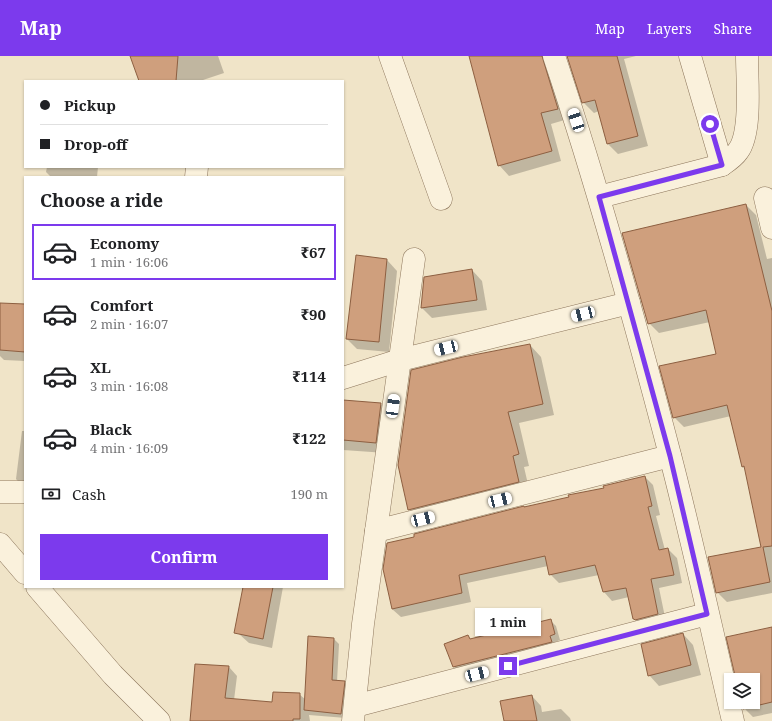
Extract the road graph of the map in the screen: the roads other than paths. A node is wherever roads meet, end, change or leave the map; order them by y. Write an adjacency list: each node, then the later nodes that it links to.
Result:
1 (390, 56): 8 (street)
2 (554, 56): 6 (street)
3 (690, 56): 5 (street)
4 (747, 56): 5 (street)
5 (722, 165): 6 (street)
6 (599, 197): 11 (street)
7 (764, 198): 9 (street)
8 (441, 199)
9 (772, 228)
10 (414, 259): 12 (street)
11 (629, 303): 12 (street); 14 (street)
12 (400, 360): 13 (street); 17 (street)
13 (344, 378)
14 (670, 456): 17 (street); 21 (street)
15 (0, 492): 16 (street)
16 (24, 492)
17 (376, 531): 22 (street)
18 (0, 544): 19 (street)
19 (24, 571)
20 (39, 588): 23 (street)
21 (707, 614): 22 (street); 24 (street)
22 (354, 713)
23 (159, 721)
24 (733, 721)

